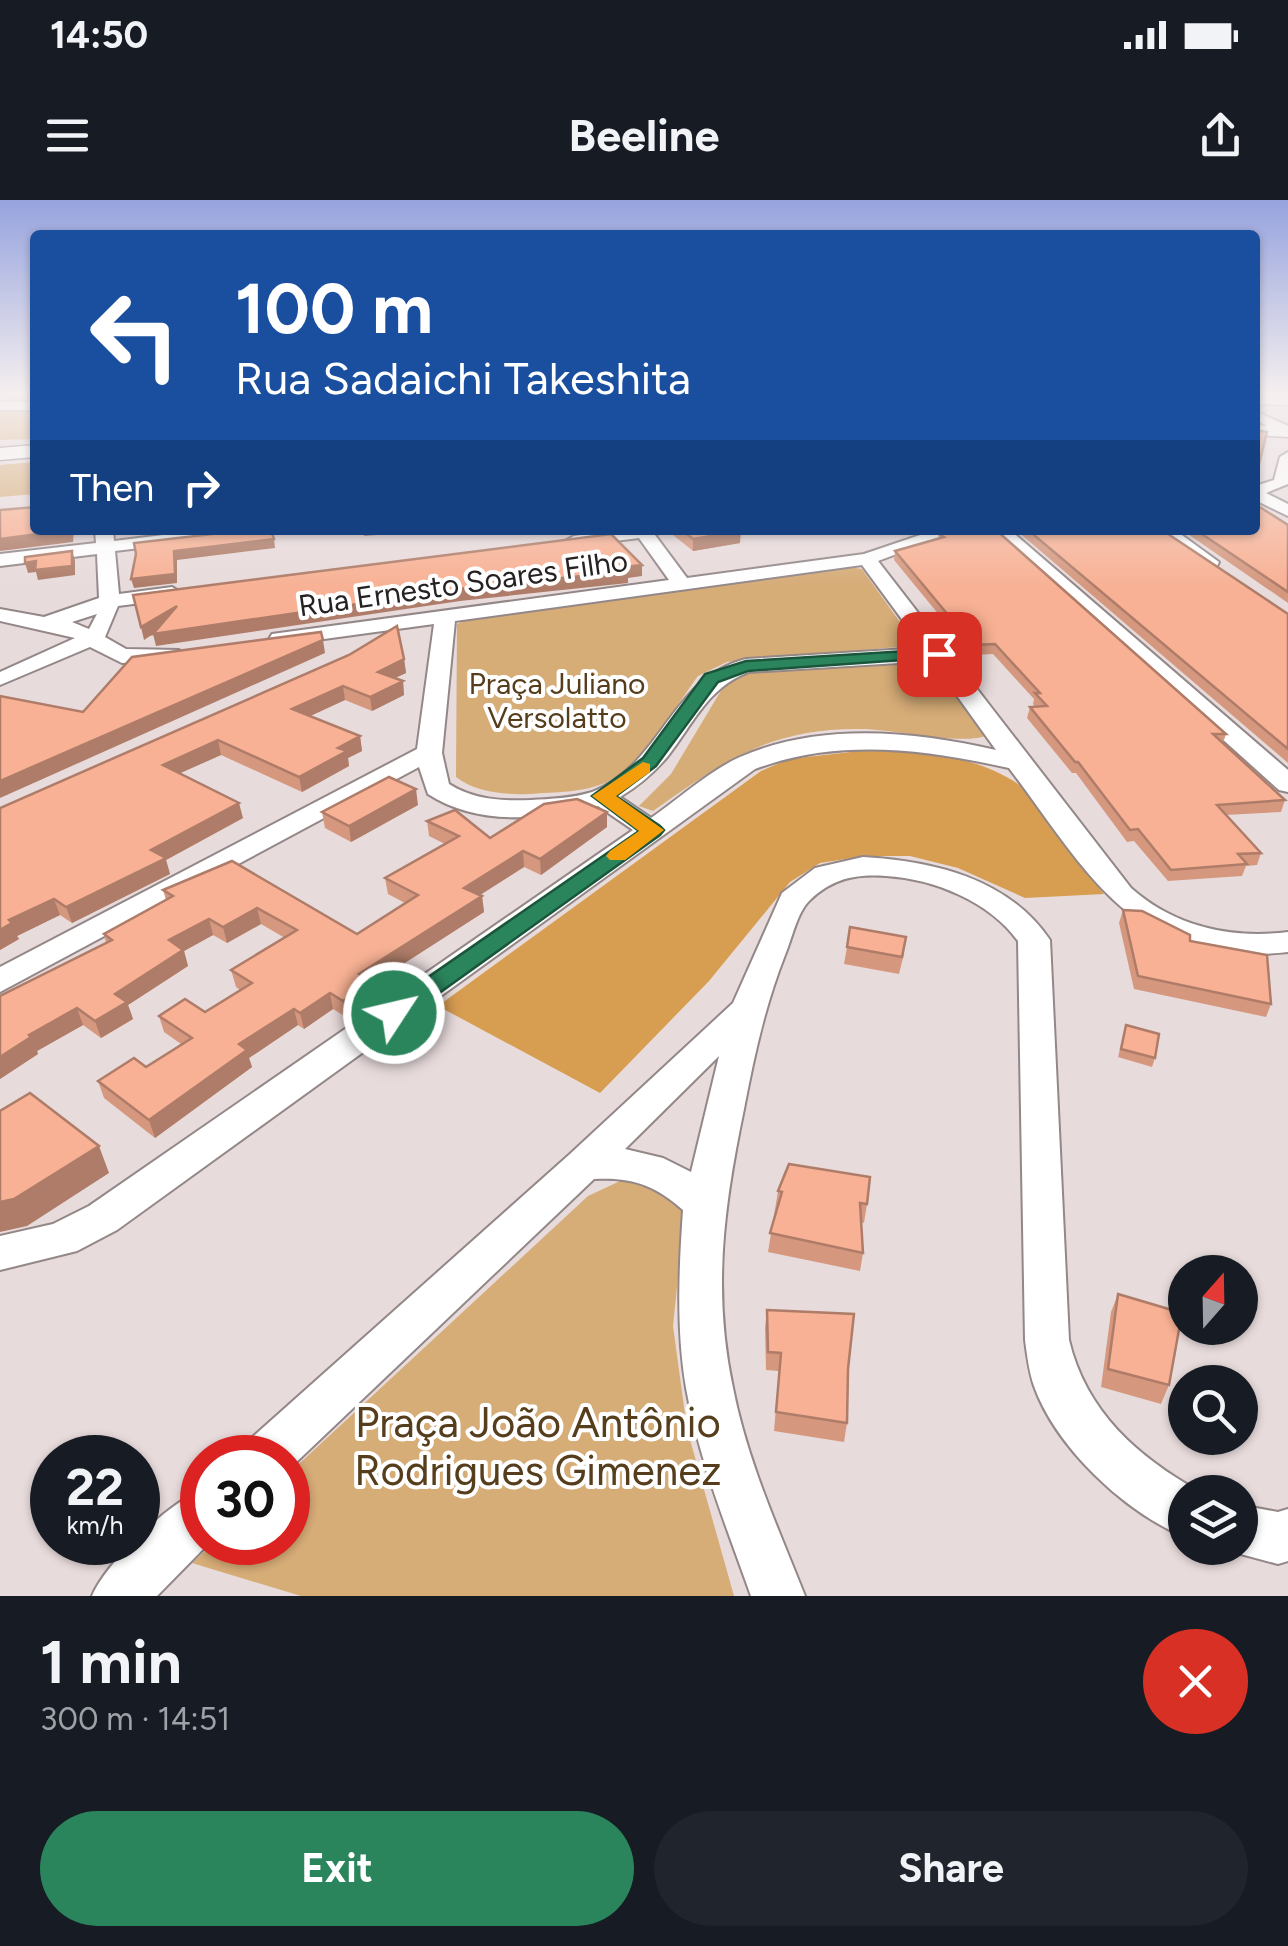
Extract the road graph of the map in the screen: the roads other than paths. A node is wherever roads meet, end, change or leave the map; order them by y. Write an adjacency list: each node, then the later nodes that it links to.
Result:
1 (1287, 458): 2 (street)
2 (1260, 490)
3 (1260, 495): 4 (street)
4 (1288, 511)
5 (159, 535): 11 (street)
6 (615, 535): 12 (street)
7 (650, 535): 16 (street)
8 (938, 535): 14 (street, Rua Ernesto Soares Filho)
9 (1005, 535): 30 (street)
10 (1170, 535): 15 (street)
11 (105, 538): 13 (street); 18 (street)
12 (544, 544)
13 (0, 560)
14 (867, 560): 16 (street, Rua Ernesto Soares Filho); 25 (street)
15 (1225, 572)
16 (681, 583): 21 (street, Rua Ernesto Soares Filho)
17 (189, 591): 18 (street)
18 (110, 601): 20 (street); 22 (street)
19 (0, 615): 20 (street)
20 (32, 621): 22 (street)
21 (443, 630): 23 (street, Rua Ernesto Soares Filho); 27 (street)
22 (84, 633): 24 (street); 26 (street)
23 (254, 643)
24 (197, 652)
25 (939, 654): 28 (street); 32 (street)
26 (1, 680)
27 (429, 753): 29 (street); 31 (street)
28 (1016, 762): 33 (street); 34 (street)
29 (365, 784): 31 (street); 35 (street)
30 (1288, 784)
31 (436, 785): 32 (street)
32 (602, 796): 33 (street)
33 (653, 830): 39 (street)
34 (1288, 942)
35 (0, 981)
36 (747, 1009): 37 (street); 38 (street); 41 (street)
37 (584, 1166): 38 (street); 40 (street)
38 (704, 1204): 46 (street)
39 (0, 1253)
40 (290, 1435)
41 (1168, 1502)
42 (1258, 1534): 43 (street)
43 (1288, 1535)
44 (180, 1536): 45 (street)
45 (131, 1583)
46 (778, 1596)

